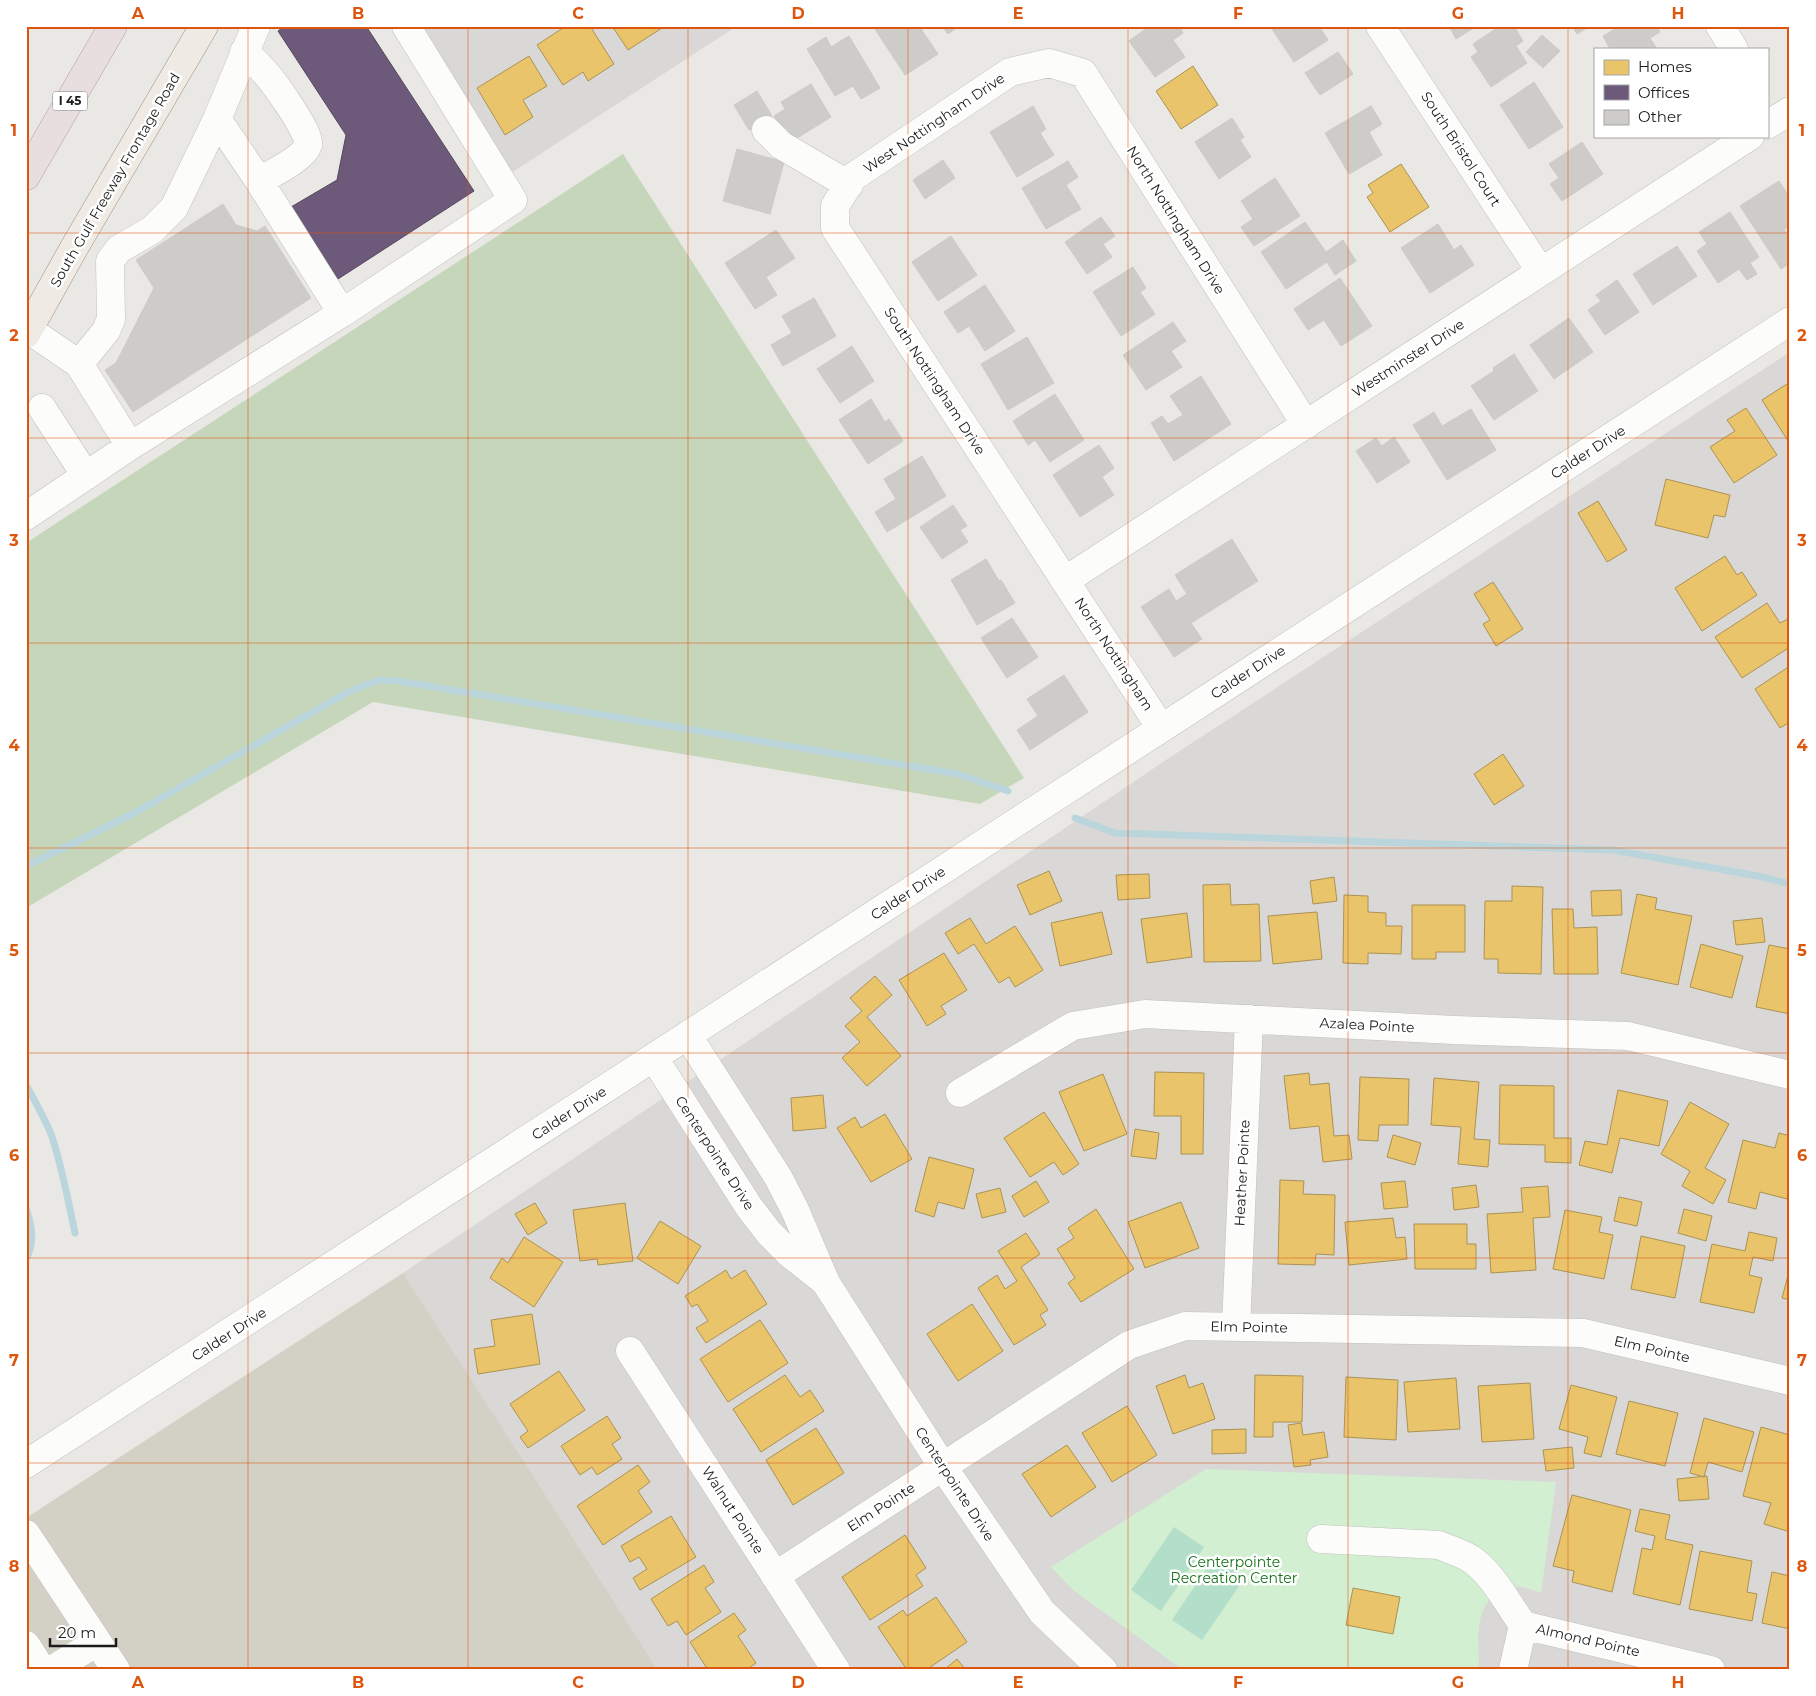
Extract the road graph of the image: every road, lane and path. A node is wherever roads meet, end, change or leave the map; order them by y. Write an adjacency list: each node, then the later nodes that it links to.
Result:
1 (113, 26): 13 (highway, I 45)
2 (204, 26): 19 (main road, South Gulf Freeway Frontage Road)
3 (256, 26): 8 (street)
4 (406, 26): 17 (street)
5 (1380, 26): 16 (street, South Bristol Court)
6 (1720, 26): 7 (street)
7 (1733, 48)
8 (244, 52): 10 (street); 15 (street)
9 (1016, 71): 14 (street, West Nottingham Drive); 22 (street, North Nottingham Drive)
10 (217, 119): 15 (street); 20 (street)
11 (766, 130): 14 (street)
12 (1747, 138): 16 (street, Westminster Drive)
13 (26, 176)
14 (851, 181): 26 (street, South Nottingham Drive)
15 (259, 182): 17 (street)
16 (1541, 272): 22 (street, Westminster Drive)
17 (342, 313): 23 (street)
18 (1790, 321): 27 (street, Calder Drive)
19 (27, 332): 20 (street)
20 (79, 364): 23 (street)
21 (42, 408): 24 (street)
22 (1306, 425): 26 (street, Westminster Drive)
23 (130, 446): 24 (street)
24 (86, 476): 25 (street)
25 (26, 516)
26 (1066, 580): 27 (street, North Nottingham)
27 (1161, 728): 29 (street, Calder Drive)
28 (1249, 1019): 31 (street, Azalea Pointe); 32 (street, Azalea Pointe); 34 (street, Heather Pointe)
29 (688, 1036): 30 (street, Calder Drive); 33 (street, Centerpointe Drive)
30 (654, 1058): 33 (street, Centerpointe Drive); 37 (street, Calder Drive)
31 (1790, 1075)
32 (960, 1093)
33 (826, 1283): 38 (street, Centerpointe Drive)
34 (1236, 1327): 36 (street, Elm Pointe); 38 (street, Elm Pointe)
35 (630, 1351): 41 (street, Walnut Pointe)
36 (1790, 1381)
37 (26, 1464)
38 (943, 1467): 41 (street, Elm Pointe); 49 (street, Centerpointe Drive)
39 (26, 1534): 43 (street)
40 (1320, 1539): 42 (street)
41 (775, 1576): 48 (street, Walnut Pointe)
42 (1523, 1625): 50 (street); 51 (street, Almond Pointe)
43 (97, 1642): 46 (street); 47 (street)
44 (26, 1645): 45 (street)
45 (42, 1670)
46 (52, 1670)
47 (116, 1670)
48 (836, 1670)
49 (1103, 1670)
50 (1513, 1670)
51 (1711, 1670)

